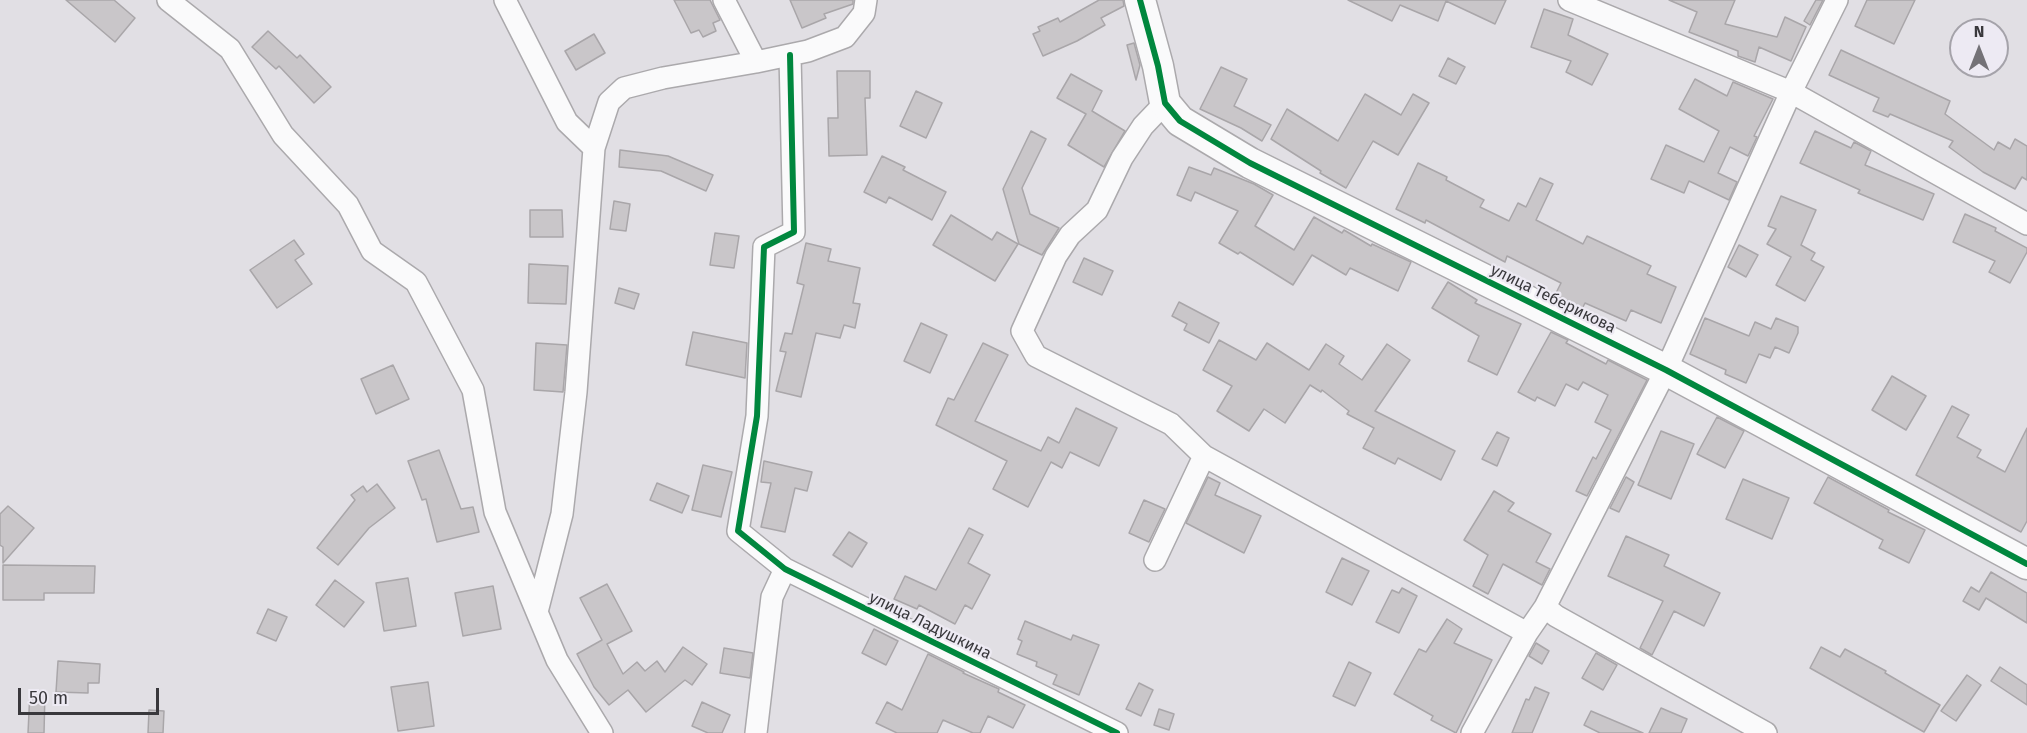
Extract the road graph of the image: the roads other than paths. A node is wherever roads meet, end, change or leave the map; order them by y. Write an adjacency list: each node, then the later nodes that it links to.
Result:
1 (168, 0): 20 (street)
2 (505, 0): 12 (street)
3 (724, 0): 9 (street)
4 (866, 0): 8 (street)
5 (1140, 0): 11 (street)
6 (1569, 0): 10 (street)
7 (1837, 0): 10 (street)
8 (790, 55): 9 (street); 18 (street, улица Ладушкина)
9 (756, 62): 12 (street)
10 (1791, 93): 13 (street); 14 (street)
11 (1165, 104): 14 (street, улица Теберикова); 15 (street)
12 (594, 148): 20 (street)
13 (2027, 224)
14 (1666, 370): 17 (street, улица Теберикова); 19 (street)
15 (1204, 456): 16 (street); 21 (street)
16 (1155, 560)
17 (2027, 564)
18 (784, 568): 23 (street); 24 (street, улица Ладушкина)
19 (1545, 607): 21 (street); 26 (street)
20 (537, 612): 22 (street)
21 (1527, 633): 25 (street)
22 (602, 733)
23 (756, 733)
24 (1117, 733)
25 (1472, 733)
26 (1766, 733)

